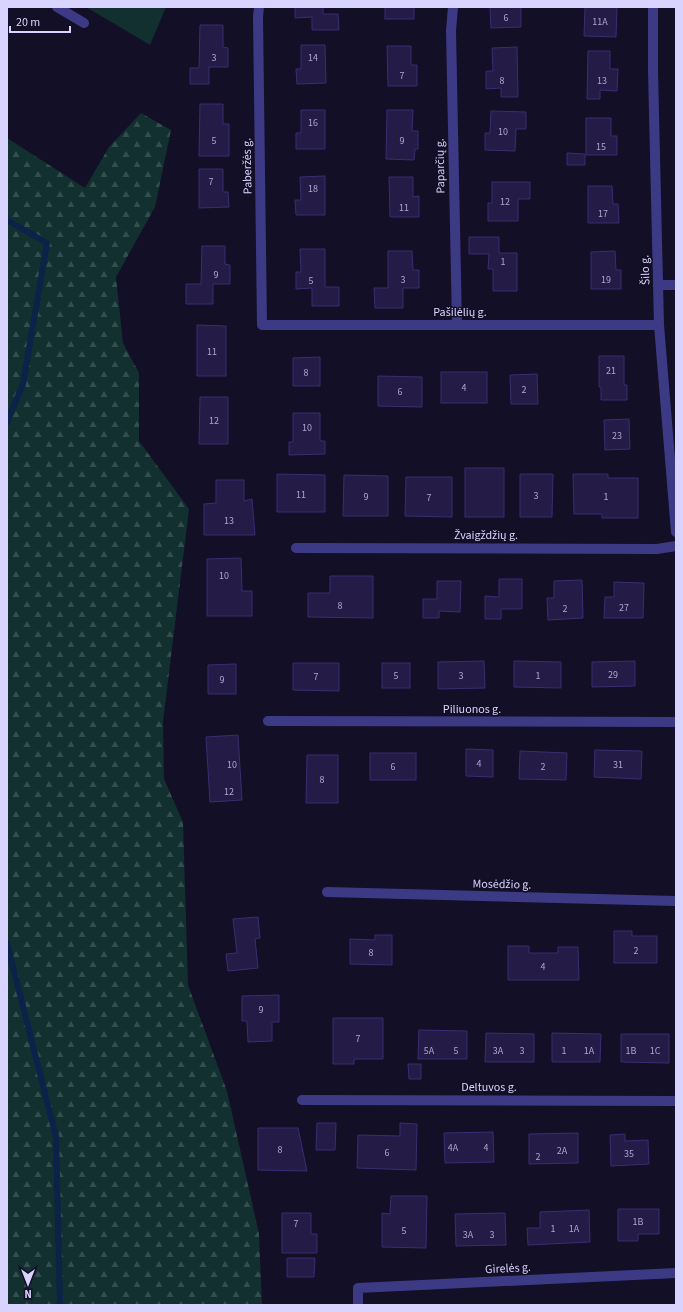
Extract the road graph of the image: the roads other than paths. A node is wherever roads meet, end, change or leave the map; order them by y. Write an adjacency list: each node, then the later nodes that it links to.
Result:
1 (57, 7): 5 (street)
2 (259, 7): 8 (street, Paberžės g.)
3 (453, 7): 9 (street, Paparčių g.)
4 (653, 7): 6 (street, Šilo g.)
5 (84, 23)
6 (658, 285): 7 (street); 10 (street, Šilo g.)
7 (676, 285)
8 (262, 325): 9 (street, Pašilėlių g.)
9 (457, 325): 10 (street, Pašilėlių g.)
10 (659, 325): 11 (street, Šilo g.)
11 (676, 532)
12 (676, 546): 13 (street, Žvaigždžių g.)
13 (296, 548)
14 (268, 721): 15 (street, Piliuonos g.)
15 (676, 722)
16 (327, 892): 17 (street, Mosėdžio g.)
17 (676, 901)
18 (302, 1100): 19 (street, Deltuvos g.)
19 (676, 1101)
20 (676, 1273): 21 (street, Girelės g.)
21 (358, 1305)

